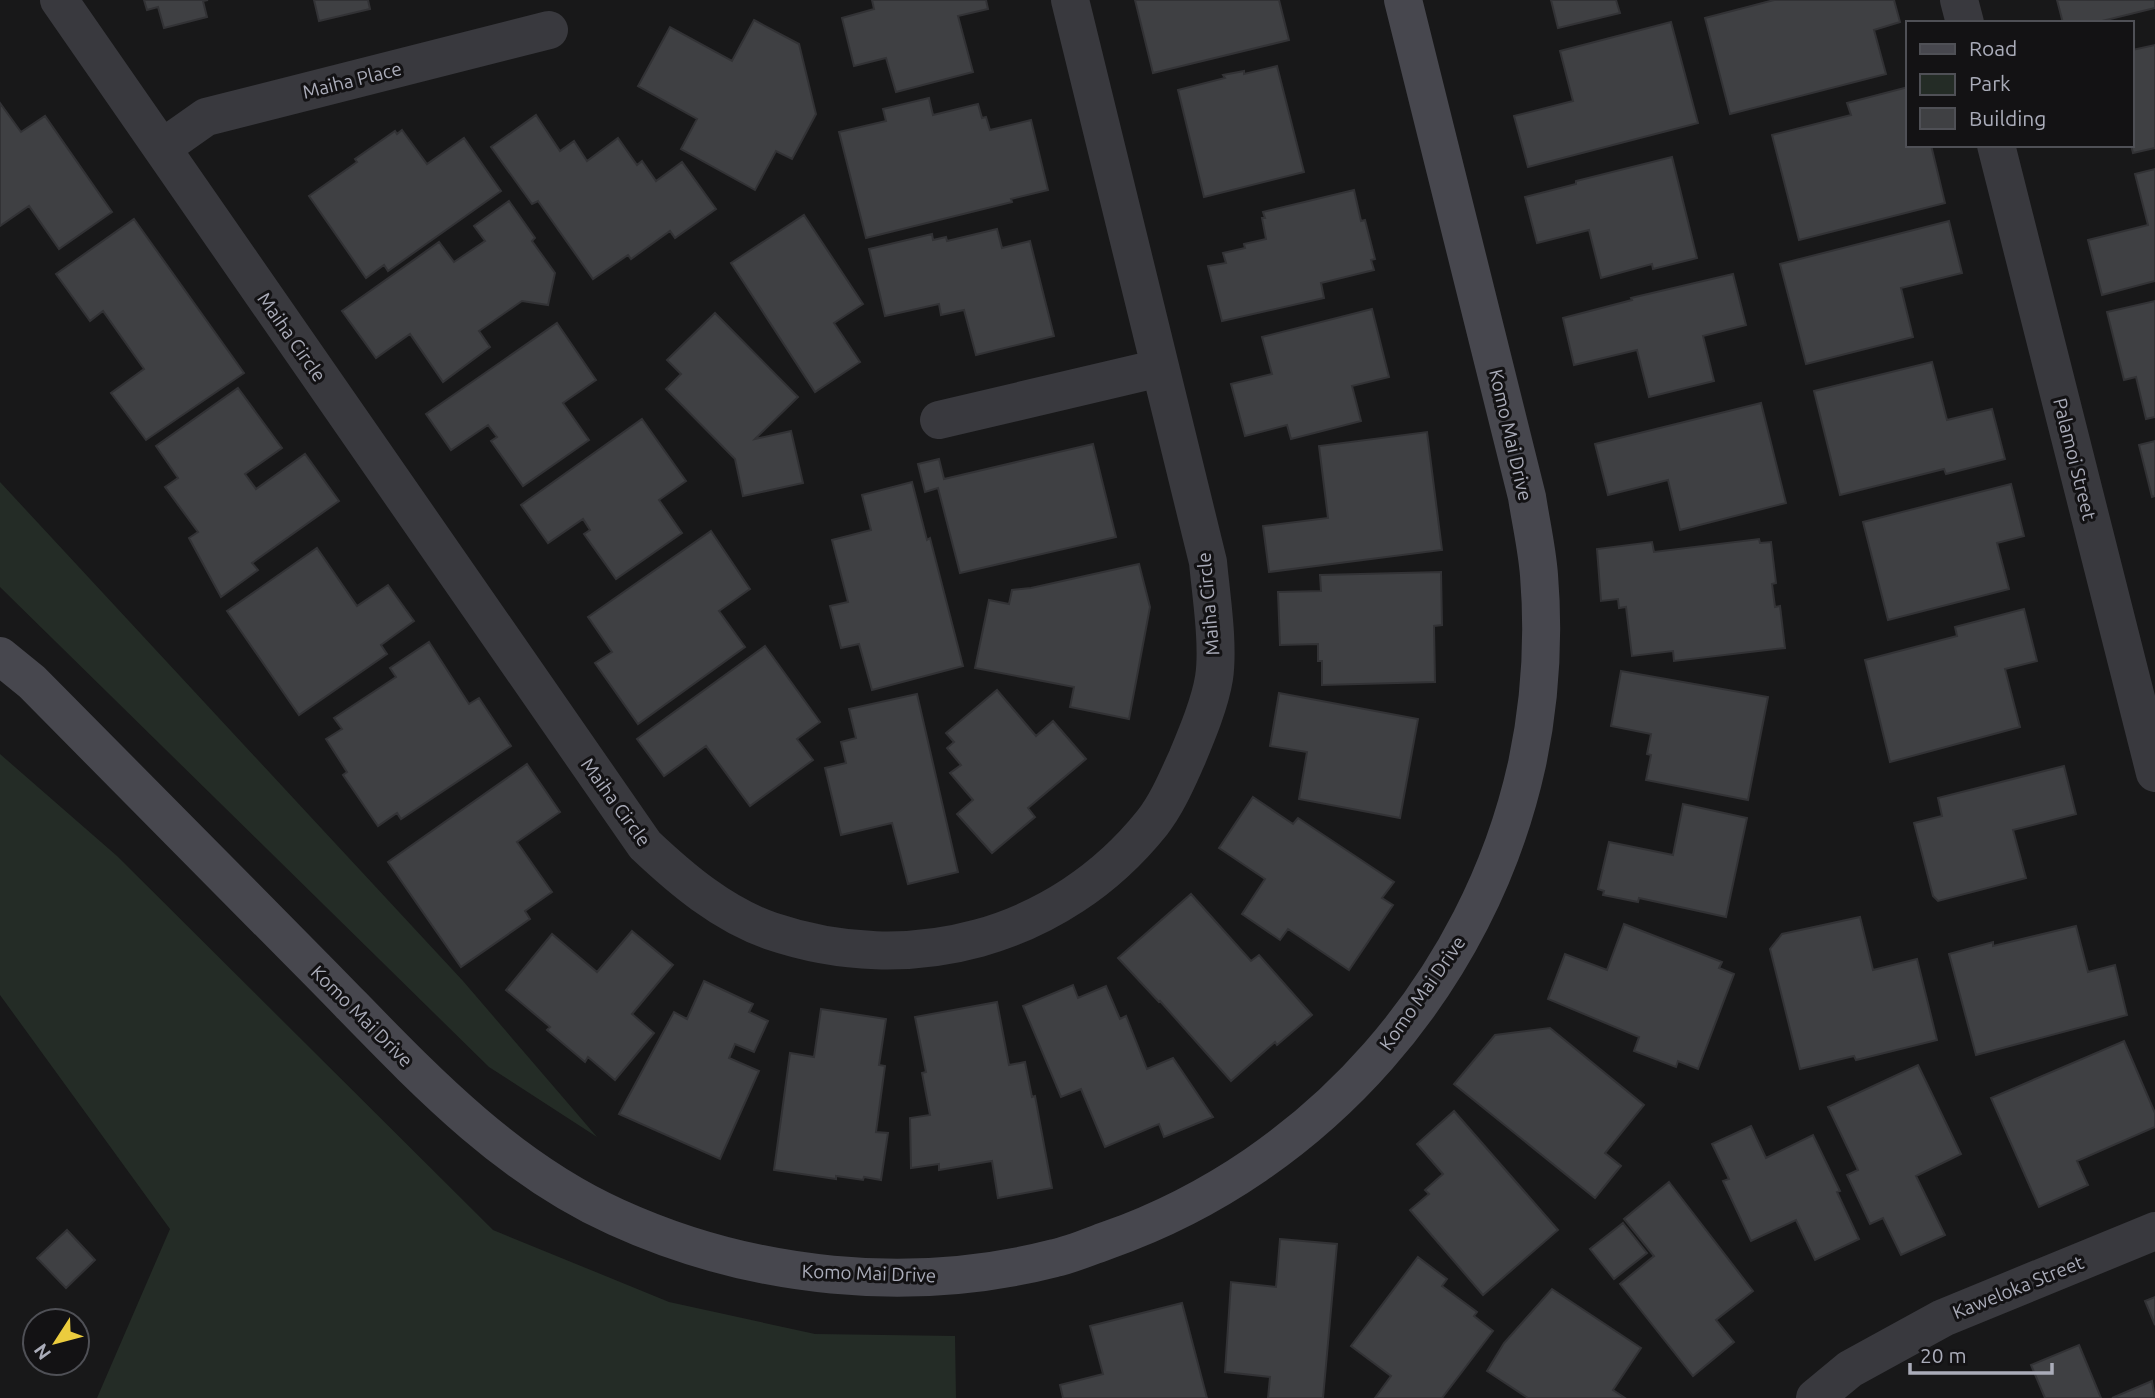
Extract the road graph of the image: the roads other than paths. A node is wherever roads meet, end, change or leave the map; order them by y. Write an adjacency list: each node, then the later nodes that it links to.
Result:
1 (59, 0): 8 (street, Maiha Circle)
2 (1070, 0): 9 (street, Maiha Circle)
3 (1403, 0): 11 (main road, Komo Mai Drive)
4 (1959, 0): 5 (street)
5 (1964, 21)
6 (549, 30): 8 (street, Maiha Place)
7 (1997, 147): 12 (street, Palamoi Street)
8 (162, 148): 9 (street, Maiha Circle)
9 (1160, 368): 10 (street)
10 (939, 420)
11 (0, 656)
12 (2155, 773)
13 (2155, 1231): 14 (street, Kaweloka Street)
14 (1815, 1398)

